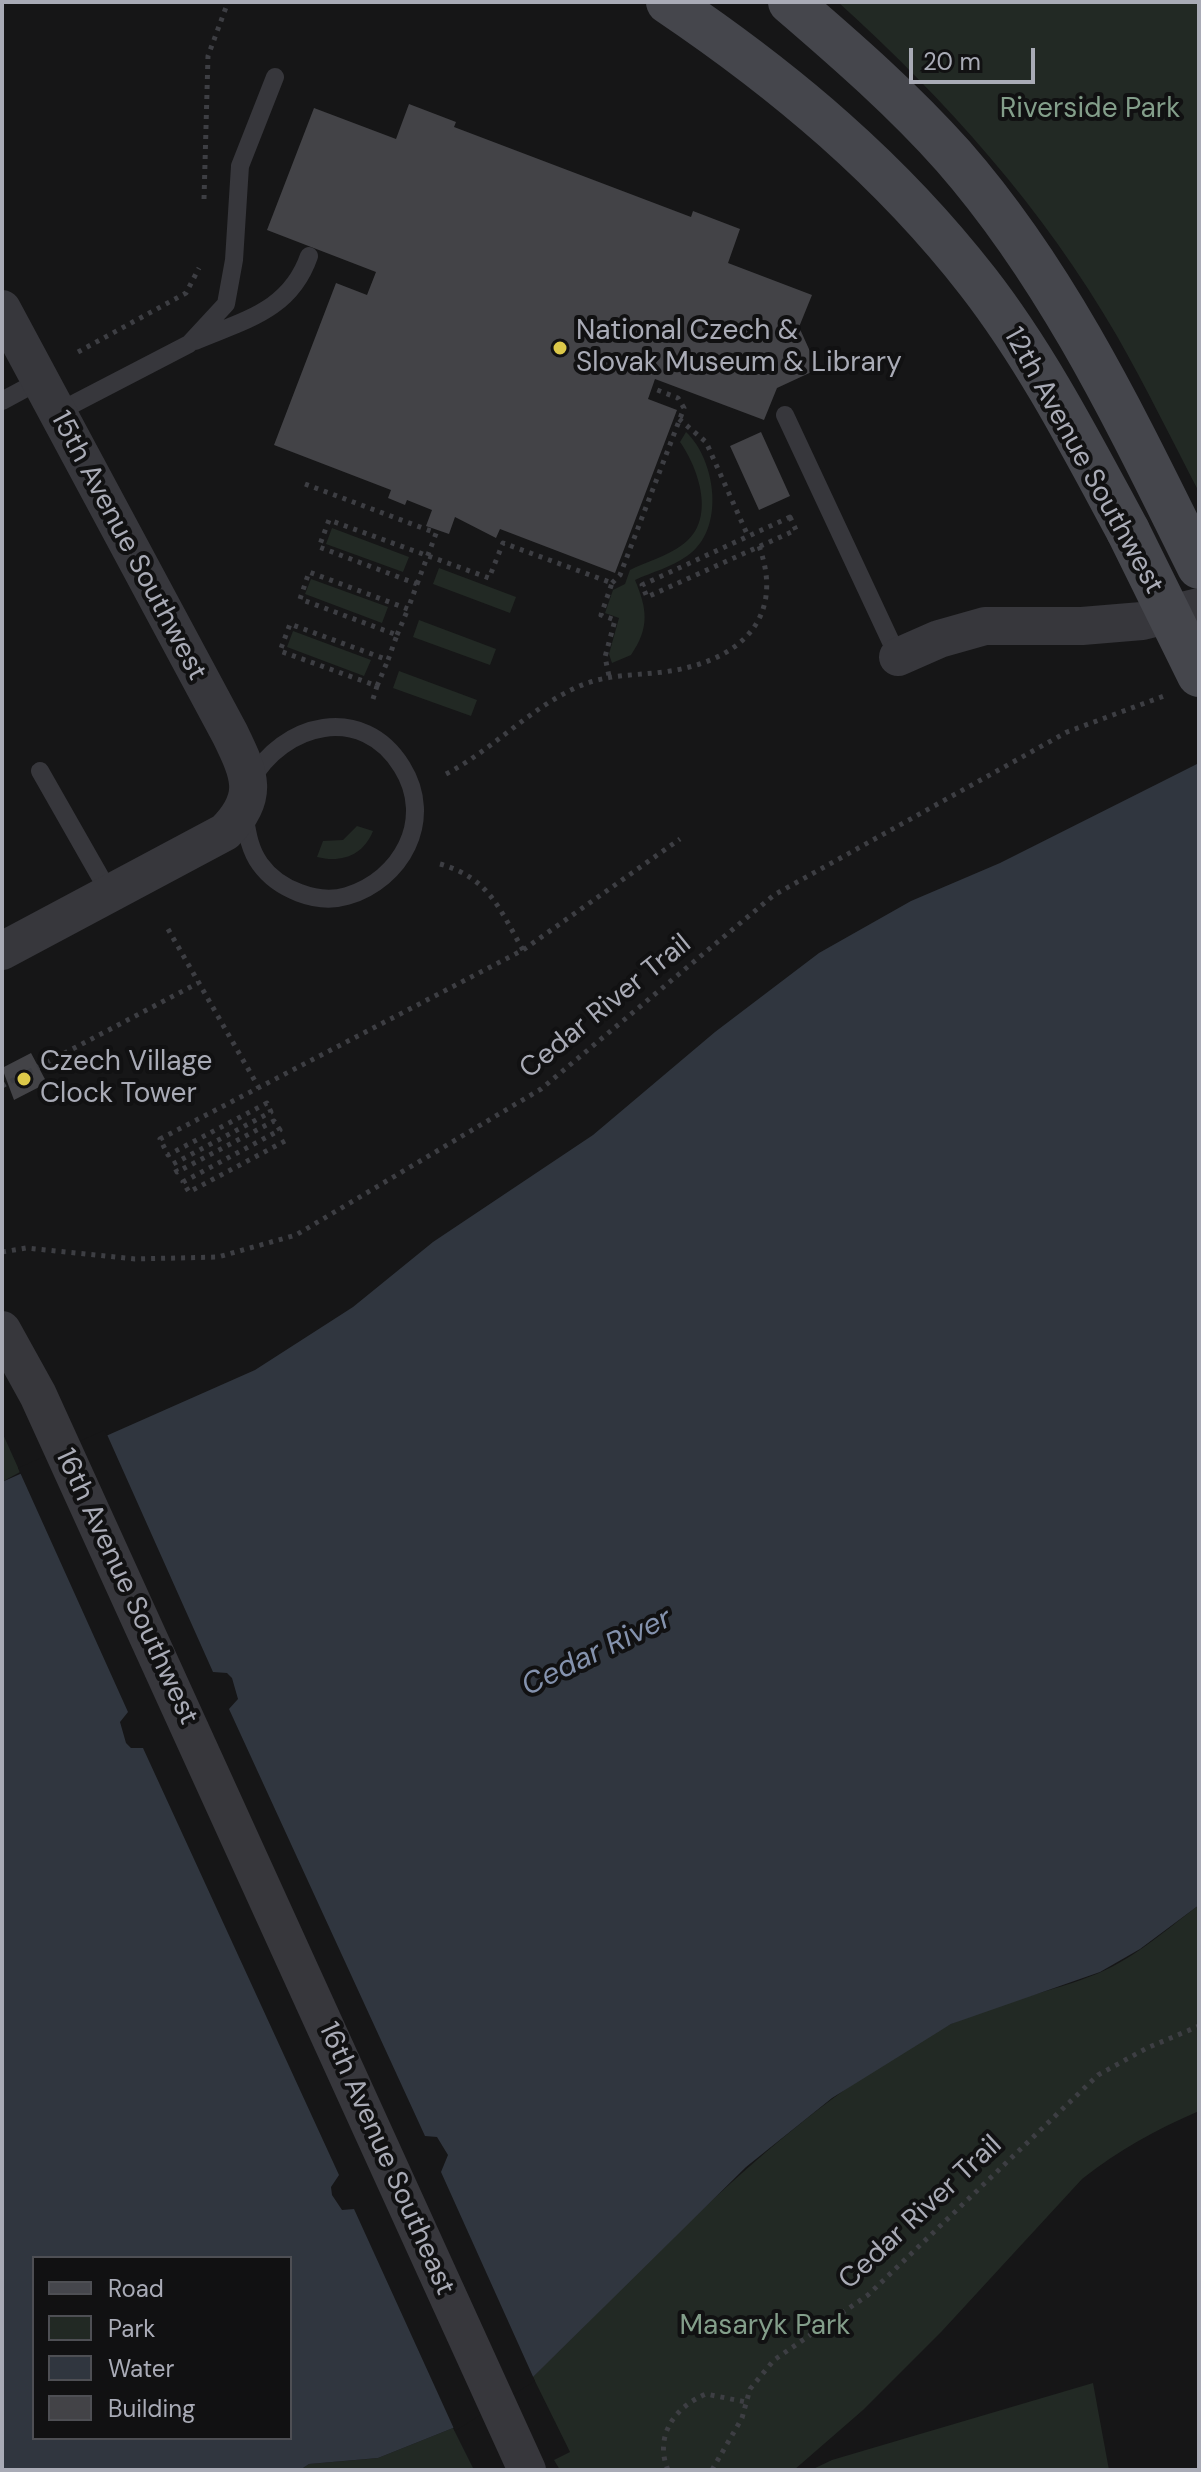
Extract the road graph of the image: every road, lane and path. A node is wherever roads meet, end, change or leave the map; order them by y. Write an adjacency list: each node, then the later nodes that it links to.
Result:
1 (228, 2): 5 (path)
2 (668, 2): 29 (main road, 12th Avenue Southwest, bridge)
3 (790, 2): 20 (main road, 12th Avenue Southwest)
4 (275, 77): 9 (lane)
5 (204, 205)
6 (309, 256): 9 (lane)
7 (201, 261): 10 (path)
8 (2, 309): 12 (street, 15th Avenue Southwest)
9 (189, 344): 12 (lane)
10 (78, 352)
11 (652, 388): 15 (path)
12 (48, 397): 13 (lane); 34 (street, 15th Avenue Southwest)
13 (2, 401)
14 (785, 415): 26 (lane)
15 (679, 419): 17 (path); 21 (path)
16 (305, 484): 19 (path)
17 (748, 536): 18 (path); 18 (path)
18 (759, 546): 28 (path)
19 (428, 555): 21 (path); 22 (path); 22 (path)
20 (1199, 567)
21 (612, 583): 28 (path)
22 (417, 584): 24 (path)
23 (1199, 607): 26 (street)
24 (408, 609): 25 (path); 25 (path)
25 (397, 635): 27 (path)
26 (898, 657)
27 (388, 660): 30 (path); 30 (path)
28 (609, 676): 33 (path)
29 (1184, 685): 45 (path, Cedar River Trail)
30 (377, 686): 31 (path)
31 (373, 699)
32 (40, 771): 37 (lane)
33 (446, 774)
34 (246, 799): 34 (lane); 37 (street)
35 (680, 839): 39 (path)
36 (440, 864): 39 (path)
37 (110, 894): 40 (street)
38 (168, 929): 41 (path)
39 (523, 950): 43 (path)
40 (2, 951)
41 (198, 983): 42 (path); 43 (path)
42 (2, 1086)
43 (259, 1088): 44 (path)
44 (285, 1141)
45 (2, 1252)
46 (2, 1330): 47 (street, 16th Avenue Southwest)
47 (246, 1847): 50 (street, 16th Avenue Southeast)
48 (1199, 2026): 49 (path, Cedar River Trail)
49 (746, 2402): 51 (path); 52 (path, Cedar River Trail)
50 (527, 2470)
51 (668, 2470)
52 (712, 2470)

